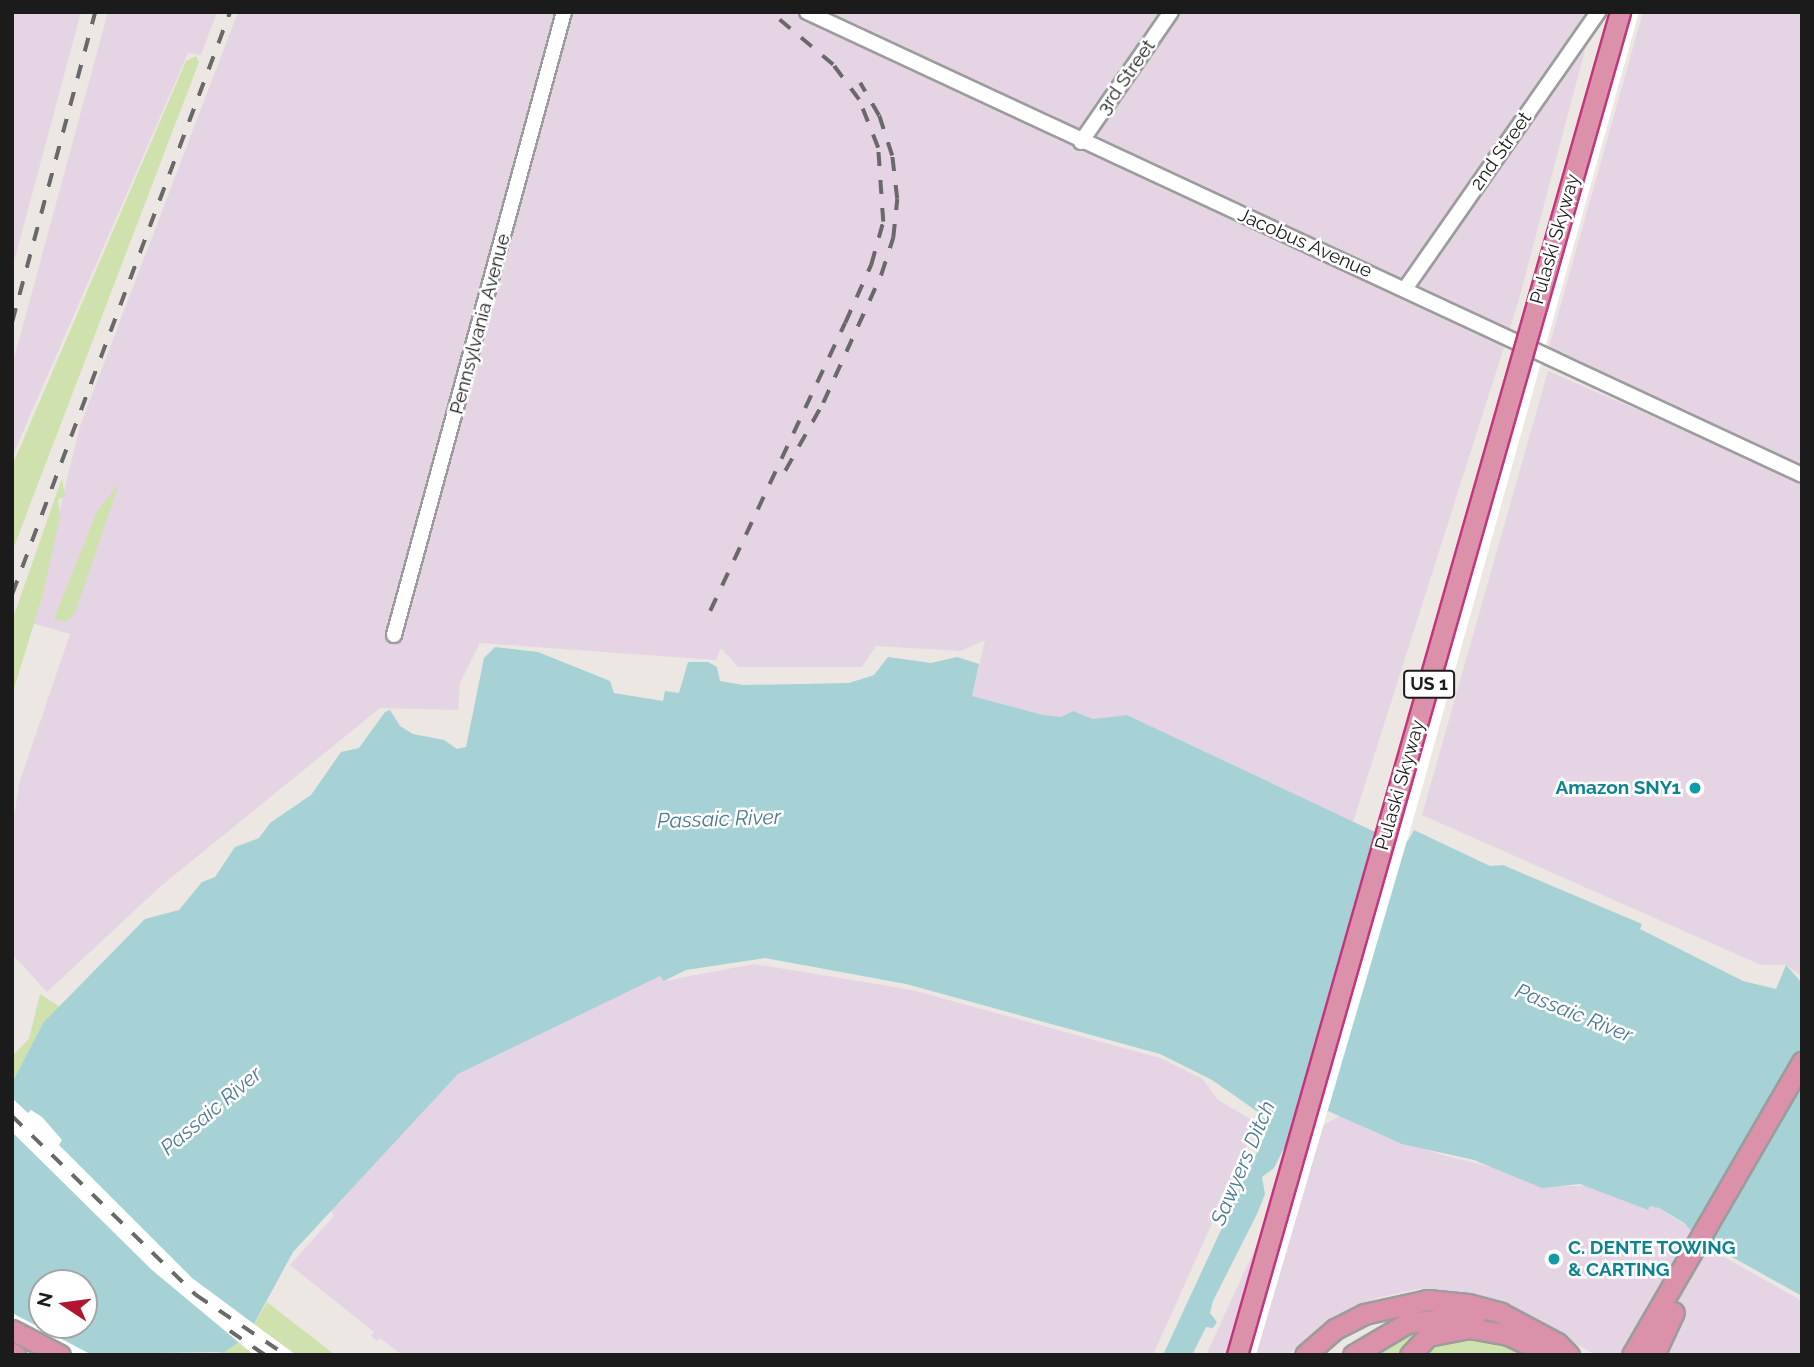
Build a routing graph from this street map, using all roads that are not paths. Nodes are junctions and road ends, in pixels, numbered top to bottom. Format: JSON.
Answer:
{"nodes":[{"id":1,"x":564,"y":12,"type":"edge"},
{"id":2,"x":807,"y":12,"type":"edge"},
{"id":3,"x":1171,"y":12,"type":"edge"},
{"id":4,"x":1598,"y":12,"type":"edge"},
{"id":5,"x":1620,"y":12,"type":"edge"},
{"id":6,"x":1632,"y":12,"type":"edge"},
{"id":7,"x":1081,"y":142,"type":"junction"},
{"id":8,"x":1405,"y":289,"type":"junction"},
{"id":9,"x":1802,"y":475,"type":"edge"},
{"id":10,"x":394,"y":635,"type":"dead end"},
{"id":11,"x":1802,"y":1062,"type":"edge"},
{"id":12,"x":1802,"y":1088,"type":"edge"},
{"id":13,"x":1674,"y":1312,"type":"junction"},
{"id":14,"x":1521,"y":1323,"type":"junction"},
{"id":15,"x":12,"y":1330,"type":"edge"},
{"id":16,"x":60,"y":1355,"type":"edge"},
{"id":17,"x":1237,"y":1355,"type":"edge"},
{"id":18,"x":1250,"y":1355,"type":"edge"},
{"id":19,"x":1305,"y":1355,"type":"edge"},
{"id":20,"x":1353,"y":1355,"type":"edge"},
{"id":21,"x":1410,"y":1355,"type":"edge"},
{"id":22,"x":1550,"y":1355,"type":"edge"},
{"id":23,"x":1569,"y":1355,"type":"edge"},
{"id":24,"x":1630,"y":1355,"type":"edge"},
{"id":25,"x":1648,"y":1355,"type":"edge"},
{"id":26,"x":1654,"y":1355,"type":"edge"}],
"edges":[{"from":1,"to":10,"type":"street","name":"Pennsylvania Avenue"},
{"from":2,"to":7,"type":"street","name":"Jacobus Avenue"},
{"from":3,"to":7,"type":"street","name":"3rd Street"},
{"from":4,"to":8,"type":"street","name":"2nd Street"},
{"from":5,"to":17,"type":"highway","name":"Pulaski Skyway","number":"US 1","bridge":true},
{"from":6,"to":18,"type":"highway","name":"Pulaski Skyway","number":"US 1"},
{"from":7,"to":8,"type":"street","name":"Jacobus Avenue"},
{"from":8,"to":9,"type":"street","name":"Jacobus Avenue"},
{"from":11,"to":24,"type":"highway"},
{"from":12,"to":13,"type":"highway"},
{"from":13,"to":25,"type":"highway"},
{"from":13,"to":26,"type":"highway"},
{"from":14,"to":19,"type":"highway"},
{"from":14,"to":20,"type":"highway"},
{"from":14,"to":23,"type":"highway"},
{"from":15,"to":16,"type":"highway"},
{"from":21,"to":22,"type":"highway"}]}
